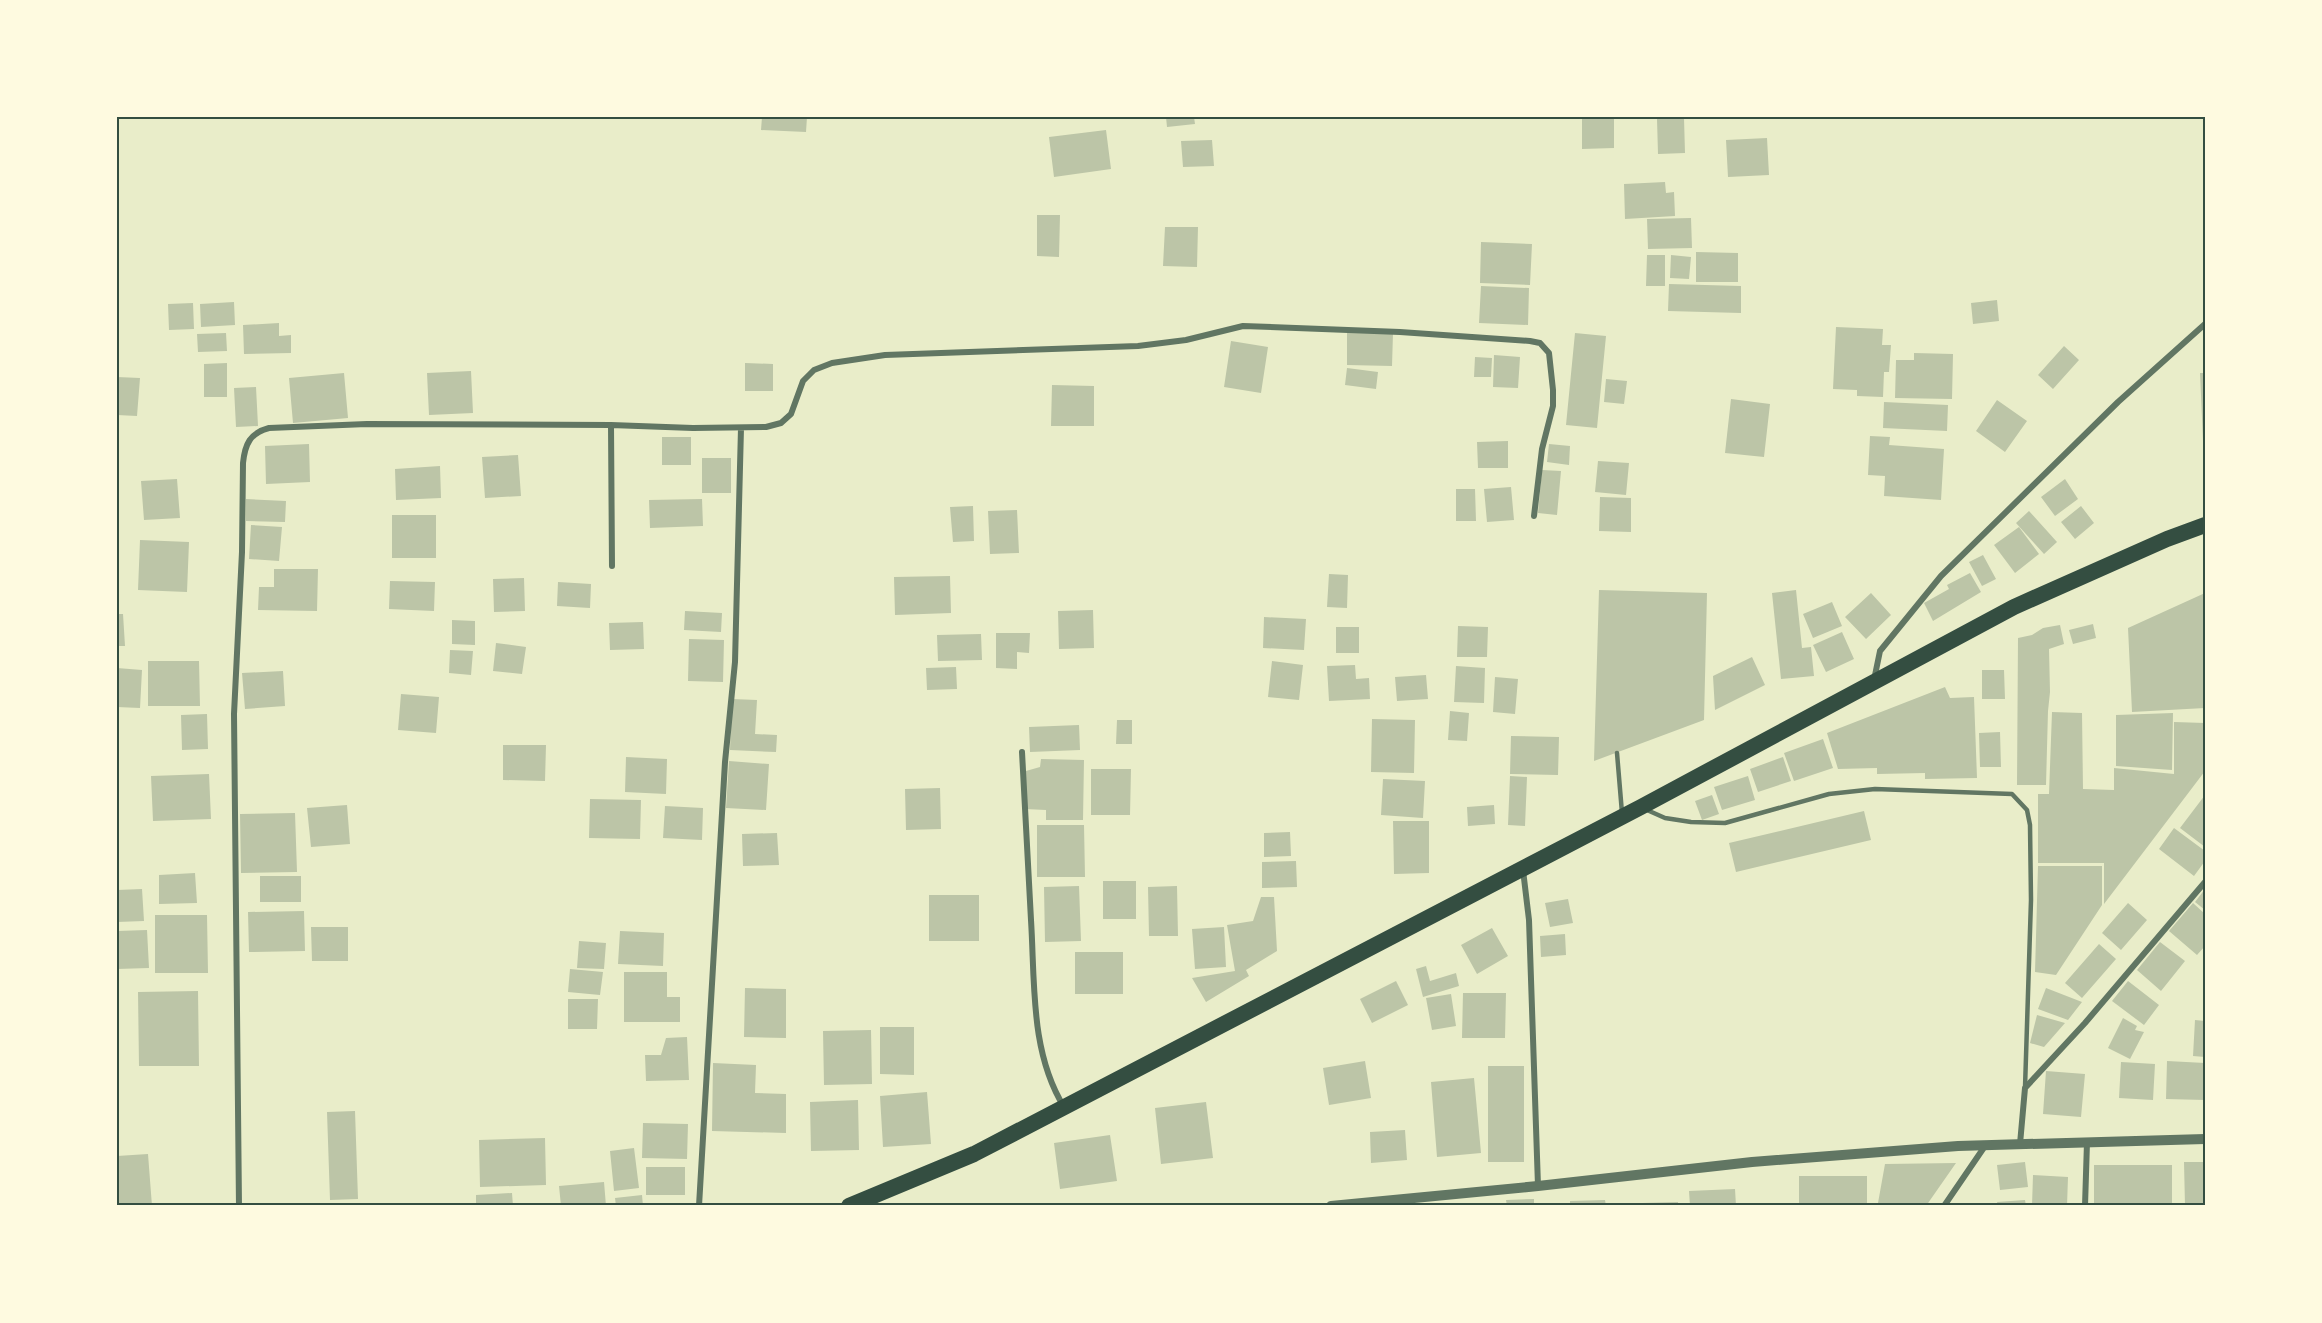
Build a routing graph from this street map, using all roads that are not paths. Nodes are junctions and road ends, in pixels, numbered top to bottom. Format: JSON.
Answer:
{"nodes":[{"id":1,"x":2205,"y":324,"type":"edge"},
{"id":2,"x":611,"y":425,"type":"junction"},
{"id":3,"x":741,"y":428,"type":"junction"},
{"id":4,"x":1534,"y":516,"type":"dead end"},
{"id":5,"x":2205,"y":525,"type":"edge"},
{"id":6,"x":612,"y":566,"type":"dead end"},
{"id":7,"x":1874,"y":682,"type":"junction"},
{"id":8,"x":1022,"y":752,"type":"dead end"},
{"id":9,"x":1617,"y":753,"type":"dead end"},
{"id":10,"x":1641,"y":807,"type":"junction"},
{"id":11,"x":1622,"y":816,"type":"junction"},
{"id":12,"x":1522,"y":868,"type":"junction"},
{"id":13,"x":2205,"y":882,"type":"edge"},
{"id":14,"x":2025,"y":1088,"type":"junction"},
{"id":15,"x":1065,"y":1107,"type":"junction"},
{"id":16,"x":2205,"y":1139,"type":"edge"},
{"id":17,"x":2087,"y":1142,"type":"junction"},
{"id":18,"x":2020,"y":1144,"type":"junction"},
{"id":19,"x":1985,"y":1146,"type":"junction"},
{"id":20,"x":1538,"y":1186,"type":"junction"},
{"id":21,"x":239,"y":1206,"type":"edge"},
{"id":22,"x":699,"y":1206,"type":"edge"},
{"id":23,"x":849,"y":1206,"type":"edge"},
{"id":24,"x":1331,"y":1206,"type":"edge"},
{"id":25,"x":1944,"y":1206,"type":"edge"},
{"id":26,"x":2085,"y":1206,"type":"edge"}],
"edges":[{"from":1,"to":7,"type":"street"},
{"from":2,"to":3,"type":"street"},
{"from":2,"to":6,"type":"street"},
{"from":2,"to":21,"type":"street"},
{"from":3,"to":4,"type":"street"},
{"from":3,"to":22,"type":"street"},
{"from":5,"to":7,"type":"highway"},
{"from":7,"to":10,"type":"highway"},
{"from":8,"to":15,"type":"street"},
{"from":9,"to":11,"type":"lane"},
{"from":10,"to":11,"type":"highway"},
{"from":10,"to":14,"type":"lane"},
{"from":11,"to":12,"type":"highway"},
{"from":12,"to":15,"type":"highway"},
{"from":12,"to":20,"type":"street"},
{"from":13,"to":14,"type":"street"},
{"from":14,"to":18,"type":"street"},
{"from":15,"to":23,"type":"highway"},
{"from":16,"to":17,"type":"street"},
{"from":17,"to":18,"type":"street"},
{"from":17,"to":26,"type":"street"},
{"from":18,"to":19,"type":"street"},
{"from":19,"to":20,"type":"street"},
{"from":19,"to":25,"type":"street"},
{"from":20,"to":24,"type":"street"}]}
